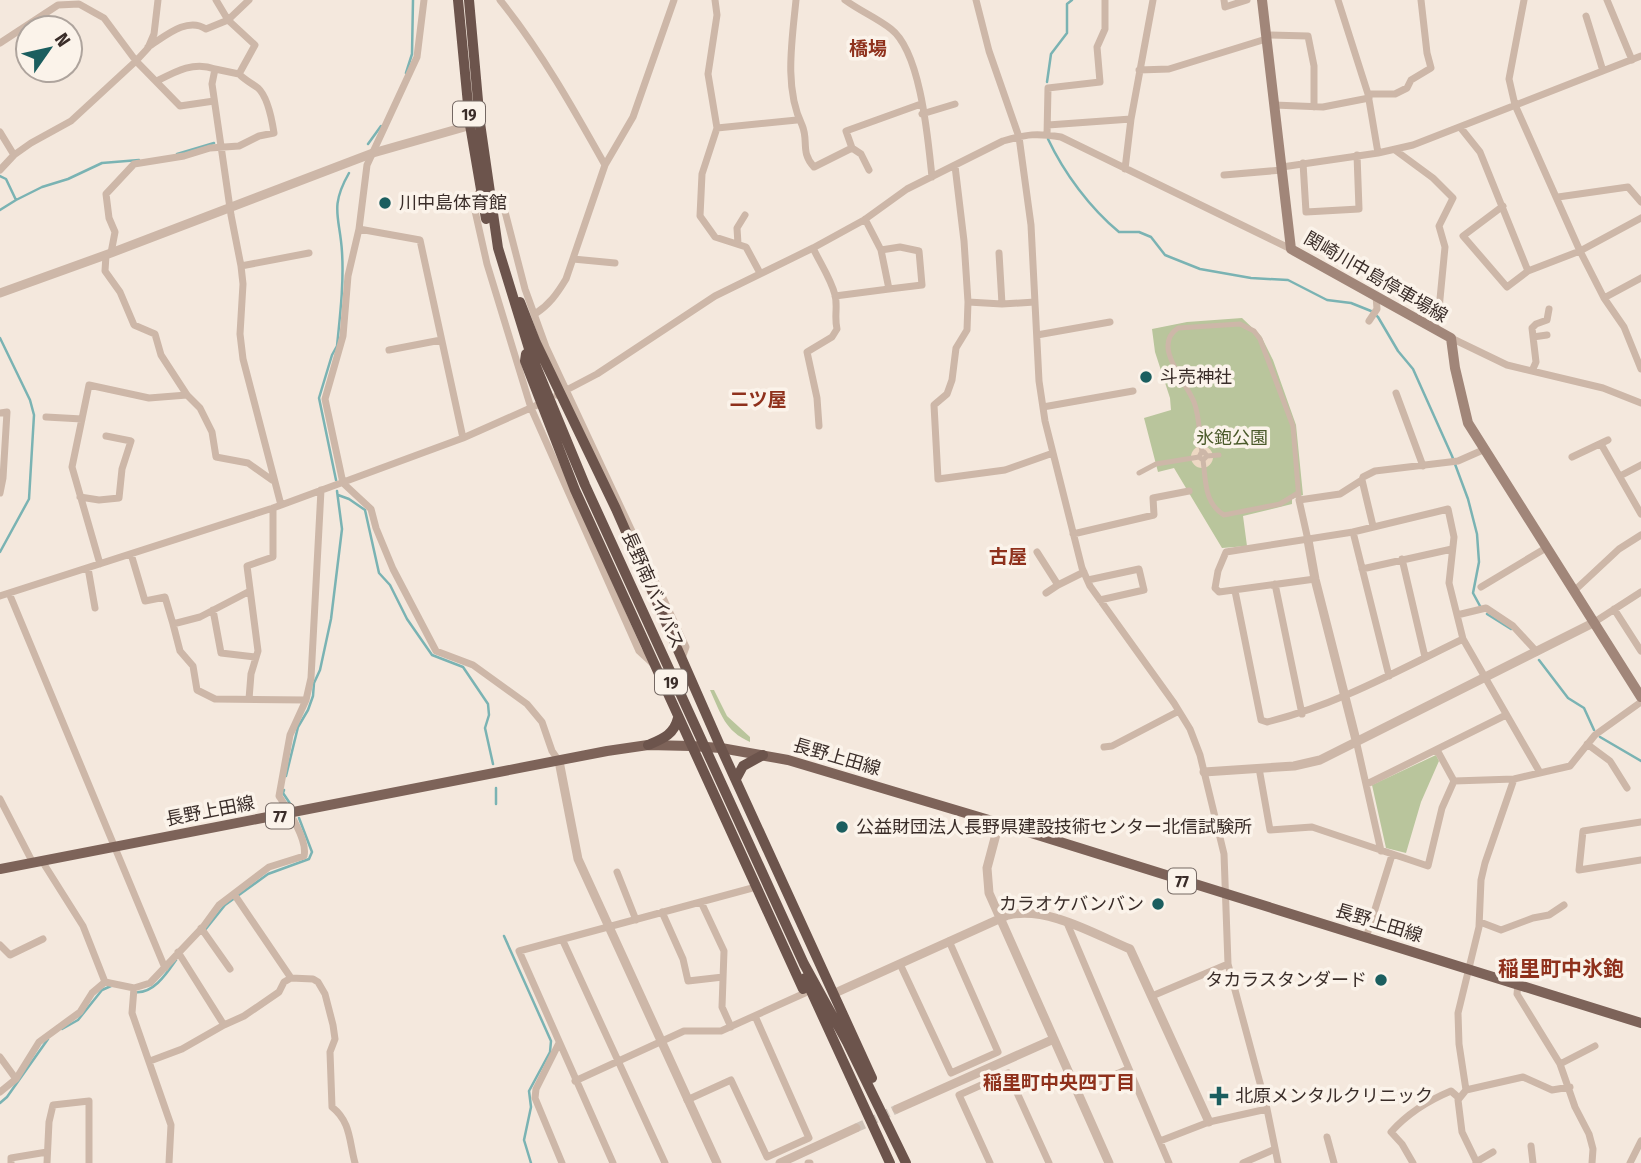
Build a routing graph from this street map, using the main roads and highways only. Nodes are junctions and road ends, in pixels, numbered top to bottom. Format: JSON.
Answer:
{"nodes":[{"id":1,"x":458,"y":0,"type":"edge"},
{"id":2,"x":469,"y":0,"type":"edge"},
{"id":3,"x":1262,"y":0,"type":"edge"},
{"id":4,"x":475,"y":124,"type":"junction"},
{"id":5,"x":522,"y":313,"type":"junction"},
{"id":6,"x":526,"y":354,"type":"junction"},
{"id":7,"x":687,"y":672,"type":"junction"},
{"id":8,"x":659,"y":678,"type":"junction"},
{"id":9,"x":1641,"y":699,"type":"edge"},
{"id":10,"x":678,"y":718,"type":"junction"},
{"id":11,"x":648,"y":746,"type":"junction"},
{"id":12,"x":691,"y":746,"type":"junction"},
{"id":13,"x":721,"y":748,"type":"junction"},
{"id":14,"x":763,"y":755,"type":"junction"},
{"id":15,"x":736,"y":779,"type":"junction"},
{"id":16,"x":0,"y":869,"type":"edge"},
{"id":17,"x":1641,"y":1023,"type":"edge"},
{"id":18,"x":891,"y":1129,"type":"junction"},
{"id":19,"x":885,"y":1163,"type":"edge"},
{"id":20,"x":890,"y":1163,"type":"edge"},
{"id":21,"x":906,"y":1163,"type":"edge"}],
"edges":[{"from":1,"to":4,"type":"highway","name":"長野南バイパス","number":"19"},
{"from":2,"to":4,"type":"highway","name":"長野南バイパス","number":"19"},
{"from":3,"to":9,"type":"main road","name":"関崎川中島停車場線"},
{"from":4,"to":5,"type":"highway","name":"長野南バイパス","number":"19"},
{"from":4,"to":5,"type":"highway","name":"長野南バイパス","number":"19"},
{"from":5,"to":6,"type":"highway","name":"長野南バイパス","number":"19"},
{"from":5,"to":7,"type":"highway","number":"19"},
{"from":5,"to":18,"type":"highway","name":"長野南バイパス","number":"19"},
{"from":6,"to":8,"type":"highway","number":"19"},
{"from":6,"to":20,"type":"highway","name":"長野南バイパス","number":"19"},
{"from":7,"to":8,"type":"highway"},
{"from":7,"to":13,"type":"highway","number":"19"},
{"from":8,"to":10,"type":"highway","number":"19"},
{"from":10,"to":11,"type":"highway"},
{"from":10,"to":12,"type":"highway","number":"19"},
{"from":11,"to":12,"type":"main road","name":"長野上田線","number":"77"},
{"from":11,"to":16,"type":"main road","name":"長野上田線","number":"77"},
{"from":12,"to":13,"type":"main road","name":"長野上田線","number":"77"},
{"from":12,"to":19,"type":"highway","number":"19"},
{"from":13,"to":14,"type":"main road","name":"長野上田線","number":"77"},
{"from":13,"to":15,"type":"highway","number":"19"},
{"from":14,"to":15,"type":"highway"},
{"from":14,"to":17,"type":"main road","name":"長野上田線","number":"77"},
{"from":15,"to":18,"type":"highway","number":"19"},
{"from":18,"to":21,"type":"highway","name":"長野南バイパス","number":"19"}]}
